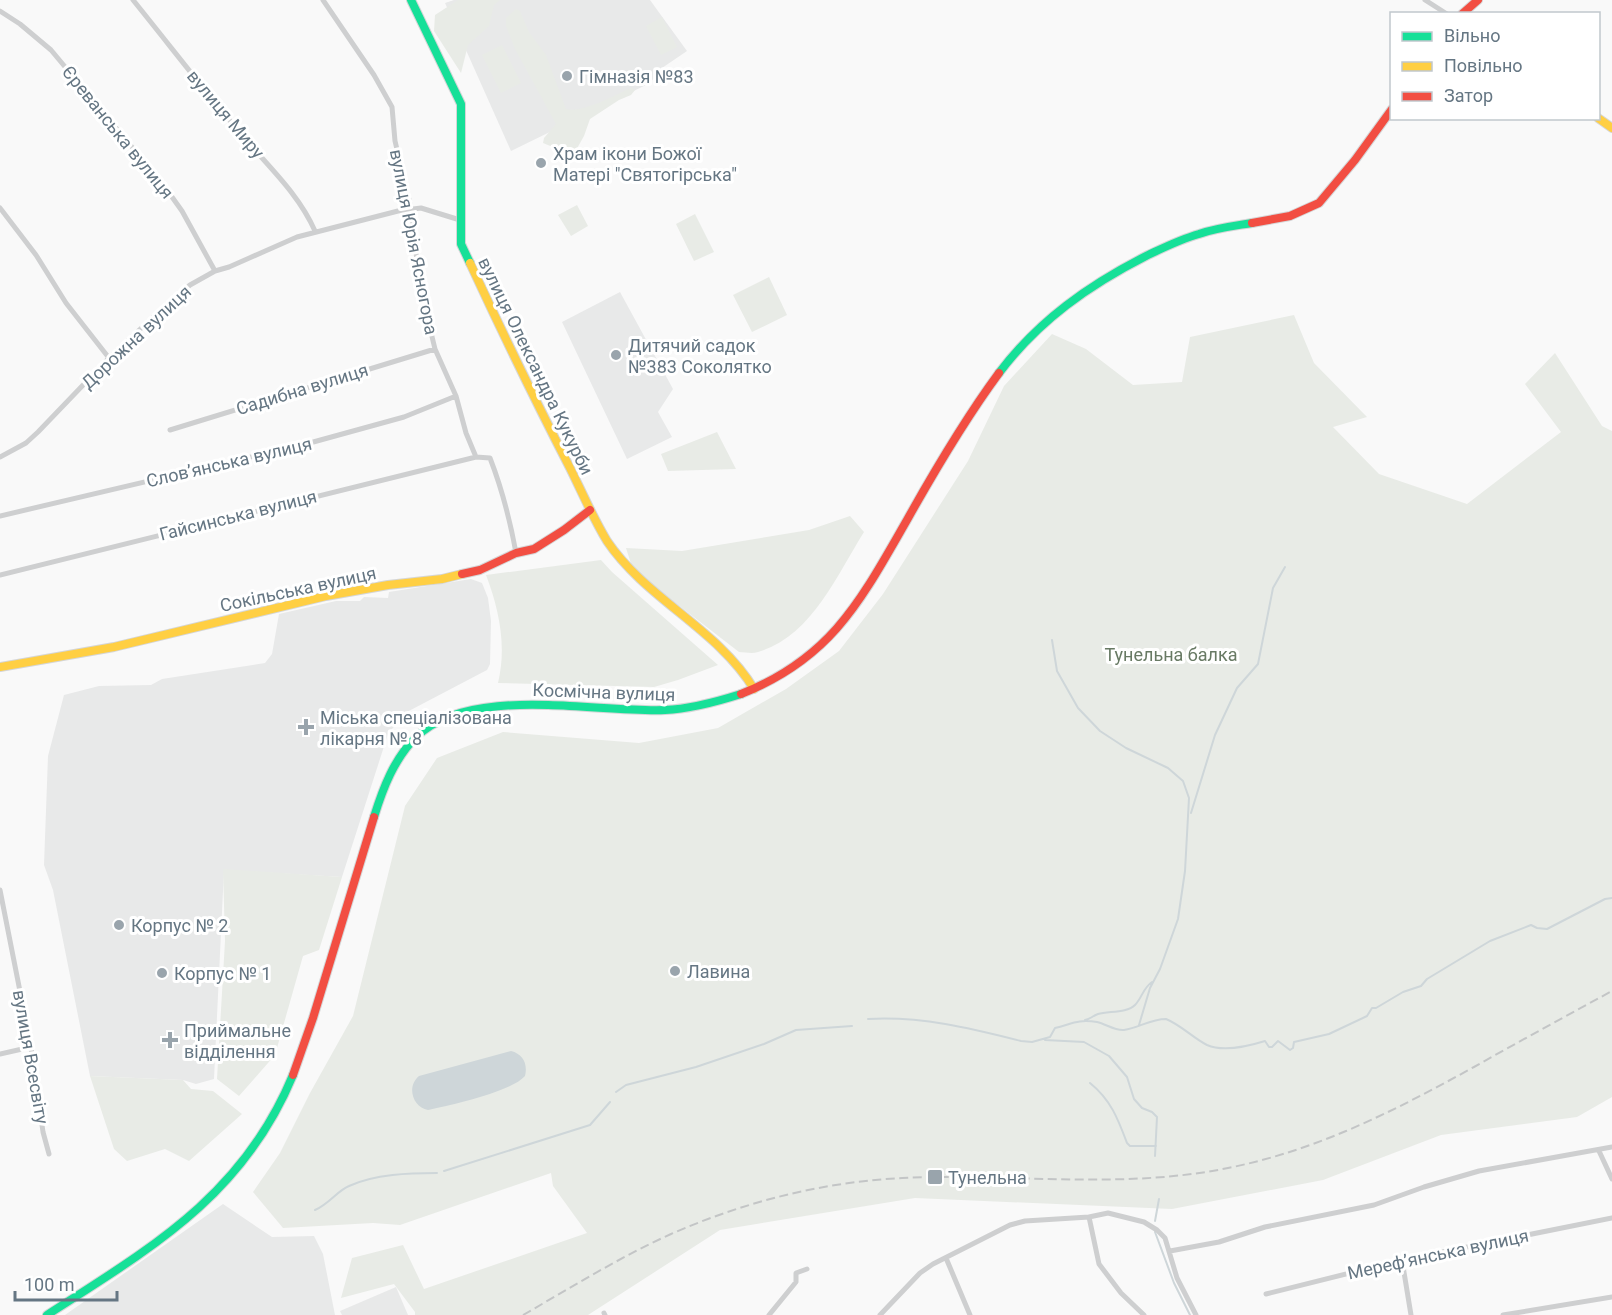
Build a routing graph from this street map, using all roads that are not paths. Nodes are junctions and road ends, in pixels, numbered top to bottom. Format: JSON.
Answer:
{"nodes":[{"id":1,"x":133,"y":0,"type":"edge"},
{"id":2,"x":323,"y":0,"type":"edge"},
{"id":3,"x":411,"y":0,"type":"edge"},
{"id":4,"x":1425,"y":0,"type":"edge"},
{"id":5,"x":1478,"y":0,"type":"edge"},
{"id":6,"x":0,"y":11,"type":"edge"},
{"id":7,"x":1444,"y":12,"type":"edge"},
{"id":8,"x":1464,"y":12,"type":"edge"},
{"id":9,"x":1390,"y":112,"type":"edge"},
{"id":10,"x":0,"y":208,"type":"edge"},
{"id":11,"x":411,"y":208,"type":"junction"},
{"id":12,"x":460,"y":220,"type":"junction"},
{"id":13,"x":315,"y":231,"type":"junction"},
{"id":14,"x":215,"y":271,"type":"junction"},
{"id":15,"x":435,"y":349,"type":"junction"},
{"id":16,"x":109,"y":358,"type":"junction"},
{"id":17,"x":456,"y":396,"type":"junction"},
{"id":18,"x":170,"y":430,"type":"dead end"},
{"id":19,"x":0,"y":457,"type":"edge"},
{"id":20,"x":476,"y":457,"type":"junction"},
{"id":21,"x":590,"y":510,"type":"junction"},
{"id":22,"x":0,"y":516,"type":"edge"},
{"id":23,"x":516,"y":553,"type":"junction"},
{"id":24,"x":0,"y":574,"type":"edge"},
{"id":25,"x":0,"y":667,"type":"edge"},
{"id":26,"x":754,"y":689,"type":"junction"},
{"id":27,"x":0,"y":890,"type":"edge"},
{"id":28,"x":31,"y":1047,"type":"junction"},
{"id":29,"x":0,"y":1054,"type":"edge"},
{"id":30,"x":1612,"y":1147,"type":"edge"},
{"id":31,"x":1599,"y":1151,"type":"junction"},
{"id":32,"x":49,"y":1154,"type":"dead end"},
{"id":33,"x":1612,"y":1179,"type":"edge"},
{"id":34,"x":1089,"y":1217,"type":"junction"},
{"id":35,"x":1612,"y":1218,"type":"edge"},
{"id":36,"x":1170,"y":1251,"type":"junction"},
{"id":37,"x":946,"y":1258,"type":"junction"},
{"id":38,"x":1402,"y":1260,"type":"junction"},
{"id":39,"x":807,"y":1269,"type":"dead end"},
{"id":40,"x":1266,"y":1294,"type":"dead end"},
{"id":41,"x":1612,"y":1296,"type":"edge"},
{"id":42,"x":47,"y":1315,"type":"edge"},
{"id":43,"x":768,"y":1315,"type":"edge"},
{"id":44,"x":880,"y":1315,"type":"edge"},
{"id":45,"x":970,"y":1315,"type":"edge"},
{"id":46,"x":1144,"y":1315,"type":"edge"},
{"id":47,"x":1196,"y":1315,"type":"edge"},
{"id":48,"x":1411,"y":1315,"type":"edge"},
{"id":49,"x":1503,"y":1315,"type":"edge"}],
"edges":[{"from":1,"to":13,"type":"street","name":"вулиця Миру"},
{"from":2,"to":11,"type":"street","name":"вулиця Юрія Ясногора"},
{"from":3,"to":12,"type":"main road","name":"вулиця Олександра Кукурби"},
{"from":4,"to":7,"type":"street"},
{"from":5,"to":8,"type":"main road"},
{"from":6,"to":14,"type":"street","name":"Єреванська вулиця"},
{"from":9,"to":26,"type":"main road","name":"Космічна вулиця"},
{"from":10,"to":16,"type":"street"},
{"from":11,"to":12,"type":"street","name":"Дорожна вулиця"},
{"from":11,"to":13,"type":"street","name":"Дорожна вулиця"},
{"from":11,"to":15,"type":"street","name":"вулиця Юрія Ясногора"},
{"from":12,"to":21,"type":"main road","name":"вулиця Олександра Кукурби"},
{"from":13,"to":14,"type":"street","name":"Дорожна вулиця"},
{"from":14,"to":16,"type":"street","name":"Дорожна вулиця"},
{"from":15,"to":17,"type":"street","name":"вулиця Юрія Ясногора"},
{"from":15,"to":18,"type":"street","name":"Садибна вулиця"},
{"from":16,"to":19,"type":"street","name":"Дорожна вулиця"},
{"from":17,"to":20,"type":"street","name":"вулиця Юрія Ясногора"},
{"from":17,"to":22,"type":"street","name":"Словʼянська вулиця"},
{"from":20,"to":23,"type":"street","name":"вулиця Юрія Ясногора"},
{"from":20,"to":24,"type":"street","name":"Гайсинська вулиця"},
{"from":21,"to":23,"type":"main road","name":"Сокільська вулиця"},
{"from":21,"to":26,"type":"main road","name":"вулиця Олександра Кукурби"},
{"from":23,"to":25,"type":"main road","name":"Сокільська вулиця"},
{"from":26,"to":42,"type":"main road","name":"Космічна вулиця"},
{"from":27,"to":28,"type":"street","name":"вулиця Всесвіту"},
{"from":28,"to":29,"type":"street"},
{"from":28,"to":32,"type":"street","name":"вулиця Всесвіту"},
{"from":30,"to":31,"type":"street"},
{"from":31,"to":33,"type":"street"},
{"from":31,"to":36,"type":"street"},
{"from":34,"to":36,"type":"street"},
{"from":34,"to":37,"type":"street"},
{"from":34,"to":46,"type":"street"},
{"from":35,"to":38,"type":"street","name":"Мерефʼянська вулиця"},
{"from":36,"to":47,"type":"street"},
{"from":37,"to":44,"type":"street"},
{"from":37,"to":45,"type":"street"},
{"from":38,"to":40,"type":"street","name":"Мерефʼянська вулиця"},
{"from":38,"to":48,"type":"street"},
{"from":39,"to":43,"type":"street"},
{"from":41,"to":49,"type":"street"}]}
